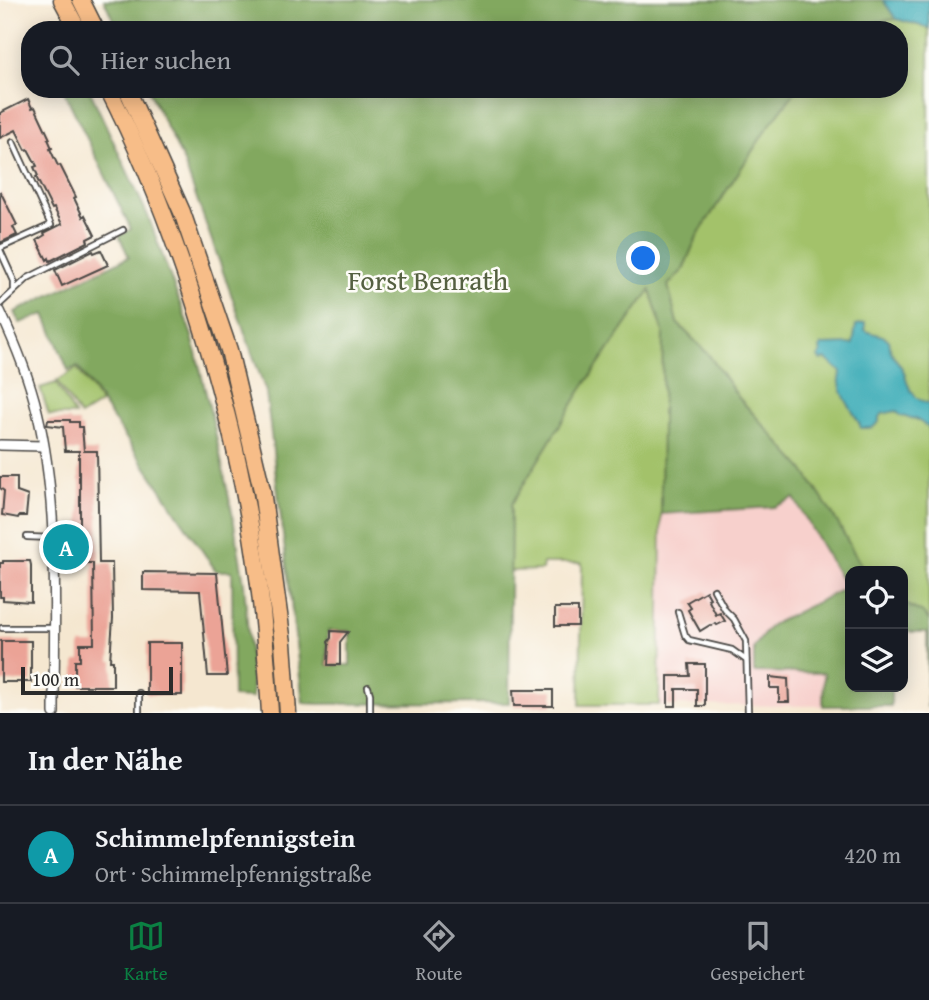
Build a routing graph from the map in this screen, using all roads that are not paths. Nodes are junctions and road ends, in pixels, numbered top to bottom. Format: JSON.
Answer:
{"nodes":[{"id":1,"x":73,"y":3,"type":"edge"},
{"id":2,"x":76,"y":21,"type":"edge"},
{"id":3,"x":88,"y":21,"type":"edge"},
{"id":4,"x":113,"y":98,"type":"edge"},
{"id":5,"x":131,"y":98,"type":"edge"},
{"id":6,"x":13,"y":142,"type":"dead end"},
{"id":7,"x":123,"y":230,"type":"dead end"},
{"id":8,"x":0,"y":249,"type":"edge"},
{"id":9,"x":14,"y":290,"type":"junction"},
{"id":10,"x":0,"y":304,"type":"edge"},
{"id":11,"x":0,"y":311,"type":"edge"},
{"id":12,"x":0,"y":445,"type":"edge"},
{"id":13,"x":43,"y":446,"type":"junction"},
{"id":14,"x":27,"y":537,"type":"dead end"},
{"id":15,"x":53,"y":538,"type":"junction"},
{"id":16,"x":714,"y":590,"type":"dead end"},
{"id":17,"x":678,"y":611,"type":"dead end"},
{"id":18,"x":2,"y":628,"type":"edge"},
{"id":19,"x":54,"y":628,"type":"junction"},
{"id":20,"x":747,"y":661,"type":"junction"},
{"id":21,"x":368,"y":687,"type":"dead end"},
{"id":22,"x":139,"y":693,"type":"dead end"},
{"id":23,"x":54,"y":713,"type":"edge"},
{"id":24,"x":139,"y":713,"type":"edge"},
{"id":25,"x":271,"y":713,"type":"edge"},
{"id":26,"x":288,"y":713,"type":"edge"},
{"id":27,"x":370,"y":713,"type":"edge"},
{"id":28,"x":748,"y":713,"type":"edge"}],
"edges":[{"from":1,"to":2,"type":"highway"},
{"from":1,"to":3,"type":"highway"},
{"from":4,"to":25,"type":"highway"},
{"from":5,"to":26,"type":"highway"},
{"from":6,"to":8,"type":"lane"},
{"from":7,"to":9,"type":"lane"},
{"from":8,"to":9,"type":"lane"},
{"from":9,"to":10,"type":"lane"},
{"from":11,"to":13,"type":"street"},
{"from":12,"to":13,"type":"street"},
{"from":13,"to":15,"type":"street"},
{"from":14,"to":15,"type":"lane"},
{"from":15,"to":19,"type":"street"},
{"from":16,"to":20,"type":"lane"},
{"from":17,"to":20,"type":"lane"},
{"from":18,"to":19,"type":"lane"},
{"from":19,"to":23,"type":"street"},
{"from":20,"to":28,"type":"lane"},
{"from":21,"to":27,"type":"lane"},
{"from":22,"to":24,"type":"lane"}]}
